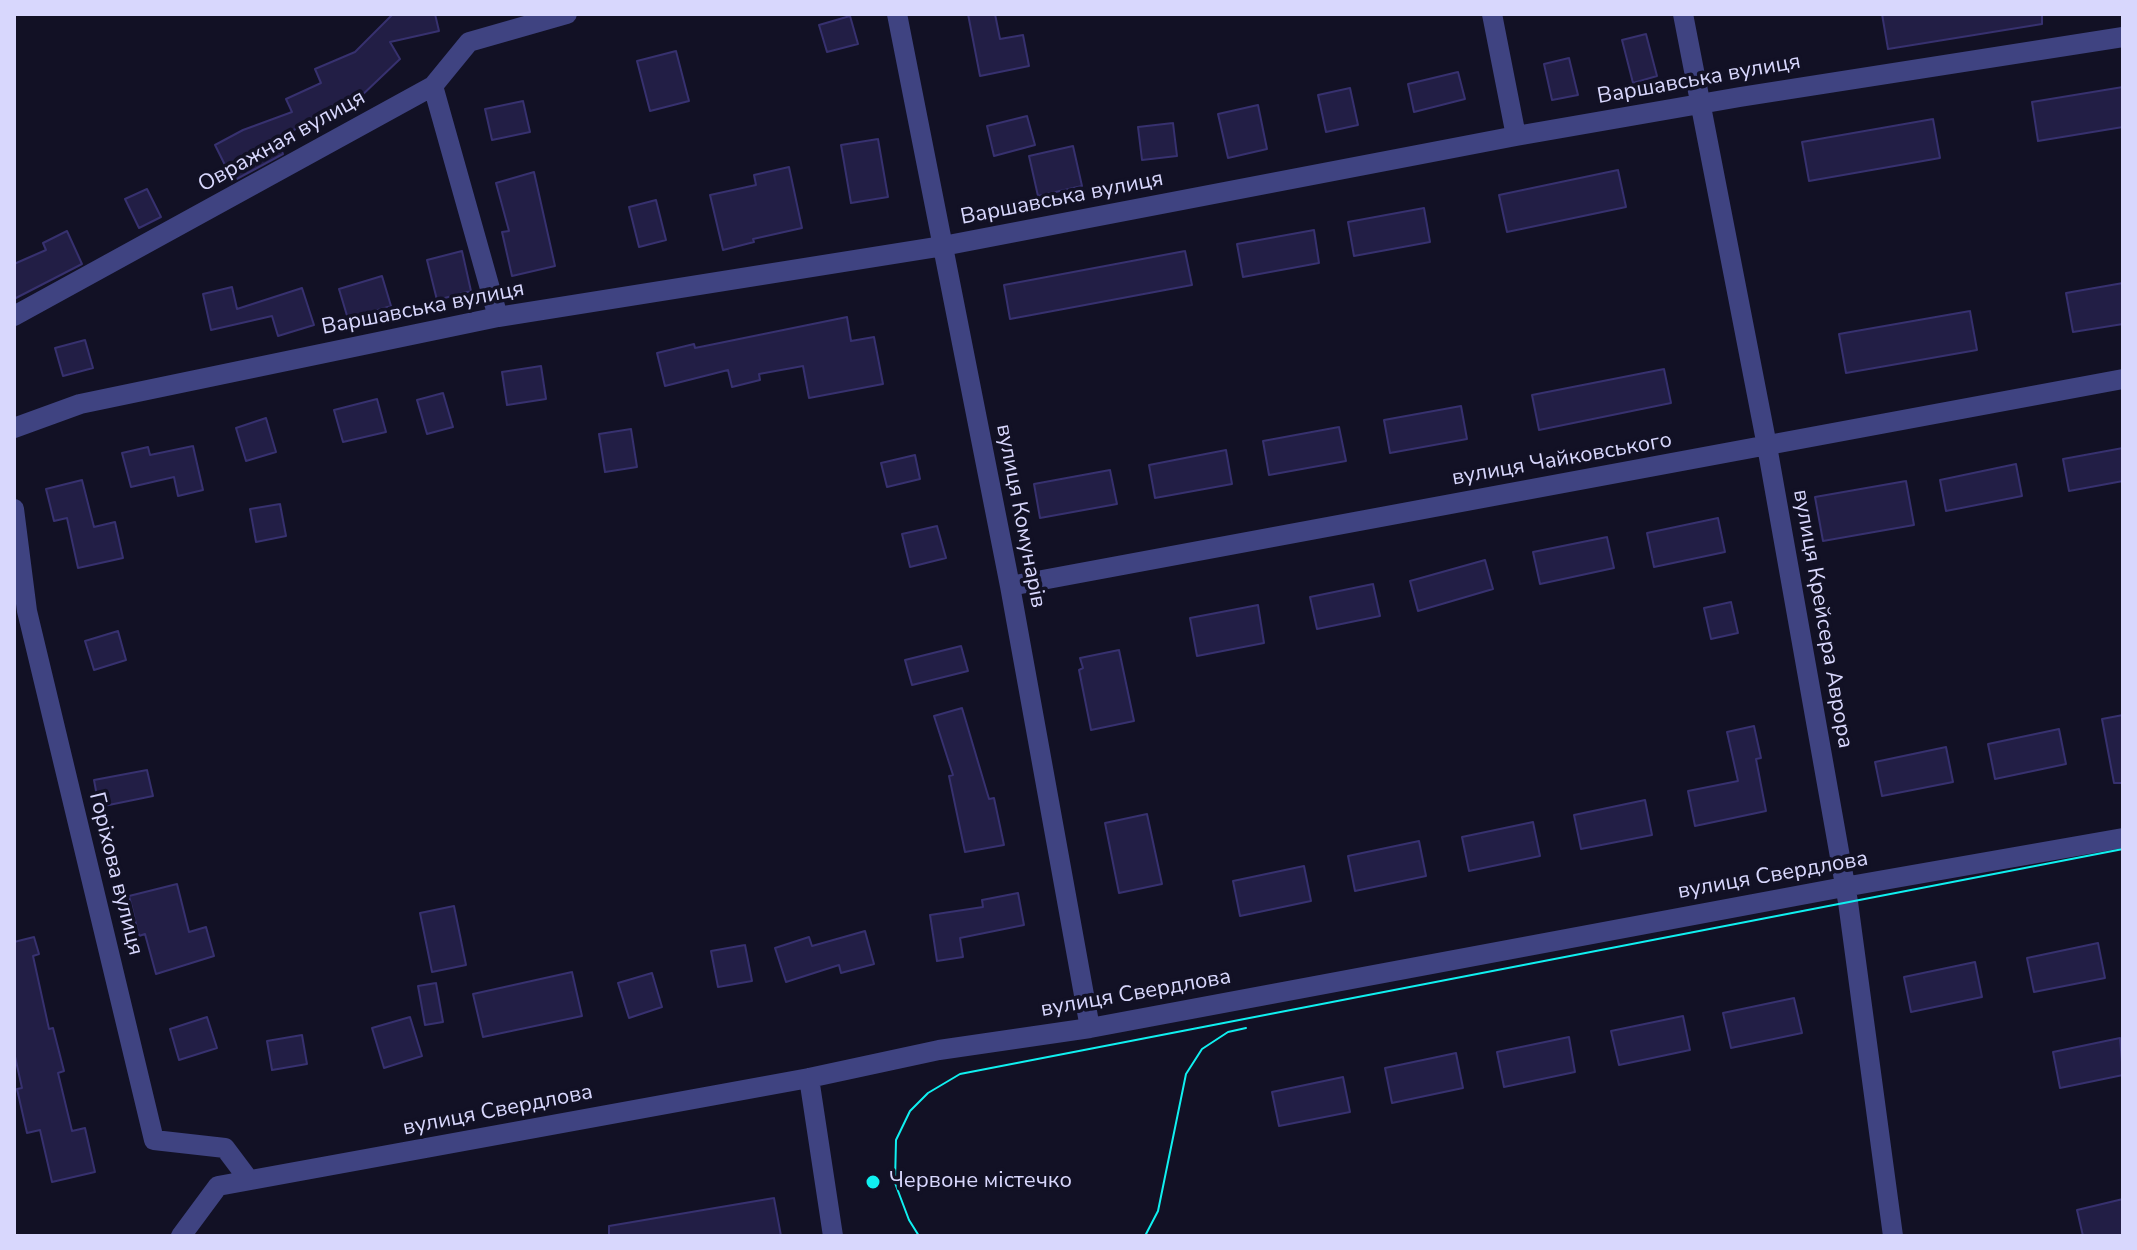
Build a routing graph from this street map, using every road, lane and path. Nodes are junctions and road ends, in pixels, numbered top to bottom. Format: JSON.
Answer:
{"nodes":[{"id":1,"x":567,"y":14,"type":"edge"},
{"id":2,"x":897,"y":14,"type":"edge"},
{"id":3,"x":1492,"y":14,"type":"edge"},
{"id":4,"x":1683,"y":14,"type":"edge"},
{"id":5,"x":2123,"y":37,"type":"edge"},
{"id":6,"x":433,"y":86,"type":"junction"},
{"id":7,"x":1700,"y":104,"type":"junction"},
{"id":8,"x":1516,"y":136,"type":"junction"},
{"id":9,"x":943,"y":246,"type":"junction"},
{"id":10,"x":14,"y":316,"type":"edge"},
{"id":11,"x":498,"y":317,"type":"junction"},
{"id":12,"x":2123,"y":379,"type":"edge"},
{"id":13,"x":14,"y":428,"type":"edge"},
{"id":14,"x":1767,"y":446,"type":"junction"},
{"id":15,"x":14,"y":509,"type":"edge"},
{"id":16,"x":1010,"y":586,"type":"junction"},
{"id":17,"x":2123,"y":838,"type":"edge"},
{"id":18,"x":1844,"y":887,"type":"junction"},
{"id":19,"x":1090,"y":1028,"type":"junction"},
{"id":20,"x":809,"y":1078,"type":"junction"},
{"id":21,"x":249,"y":1180,"type":"junction"},
{"id":22,"x":181,"y":1236,"type":"edge"},
{"id":23,"x":833,"y":1236,"type":"edge"},
{"id":24,"x":1893,"y":1236,"type":"edge"}],
"edges":[{"from":1,"to":6,"type":"street","name":"Овражная вулиця"},
{"from":2,"to":9,"type":"street","name":"вулиця Комунарів"},
{"from":3,"to":8,"type":"street"},
{"from":4,"to":7,"type":"street","name":"вулиця Крейсера Аврора"},
{"from":5,"to":7,"type":"street","name":"Варшавська вулиця"},
{"from":6,"to":10,"type":"street","name":"Овражная вулиця"},
{"from":6,"to":11,"type":"street"},
{"from":7,"to":8,"type":"street","name":"Варшавська вулиця"},
{"from":7,"to":14,"type":"street","name":"вулиця Крейсера Аврора"},
{"from":8,"to":9,"type":"street","name":"Варшавська вулиця"},
{"from":9,"to":11,"type":"street","name":"Варшавська вулиця"},
{"from":9,"to":16,"type":"street","name":"вулиця Комунарів"},
{"from":11,"to":13,"type":"street","name":"Варшавська вулиця"},
{"from":12,"to":14,"type":"street","name":"вулиця Чайковського"},
{"from":14,"to":16,"type":"street","name":"вулиця Чайковського"},
{"from":14,"to":18,"type":"street","name":"вулиця Крейсера Аврора"},
{"from":15,"to":21,"type":"street","name":"Горіхова вулиця"},
{"from":16,"to":19,"type":"street","name":"вулиця Комунарів"},
{"from":17,"to":18,"type":"street","name":"вулиця Свердлова"},
{"from":18,"to":19,"type":"street","name":"вулиця Свердлова"},
{"from":18,"to":24,"type":"street","name":"вулиця Крейсера Аврора"},
{"from":19,"to":20,"type":"street","name":"вулиця Свердлова"},
{"from":20,"to":21,"type":"street","name":"вулиця Свердлова"},
{"from":20,"to":23,"type":"street"},
{"from":21,"to":22,"type":"street","name":"вулиця Свердлова"}]}
